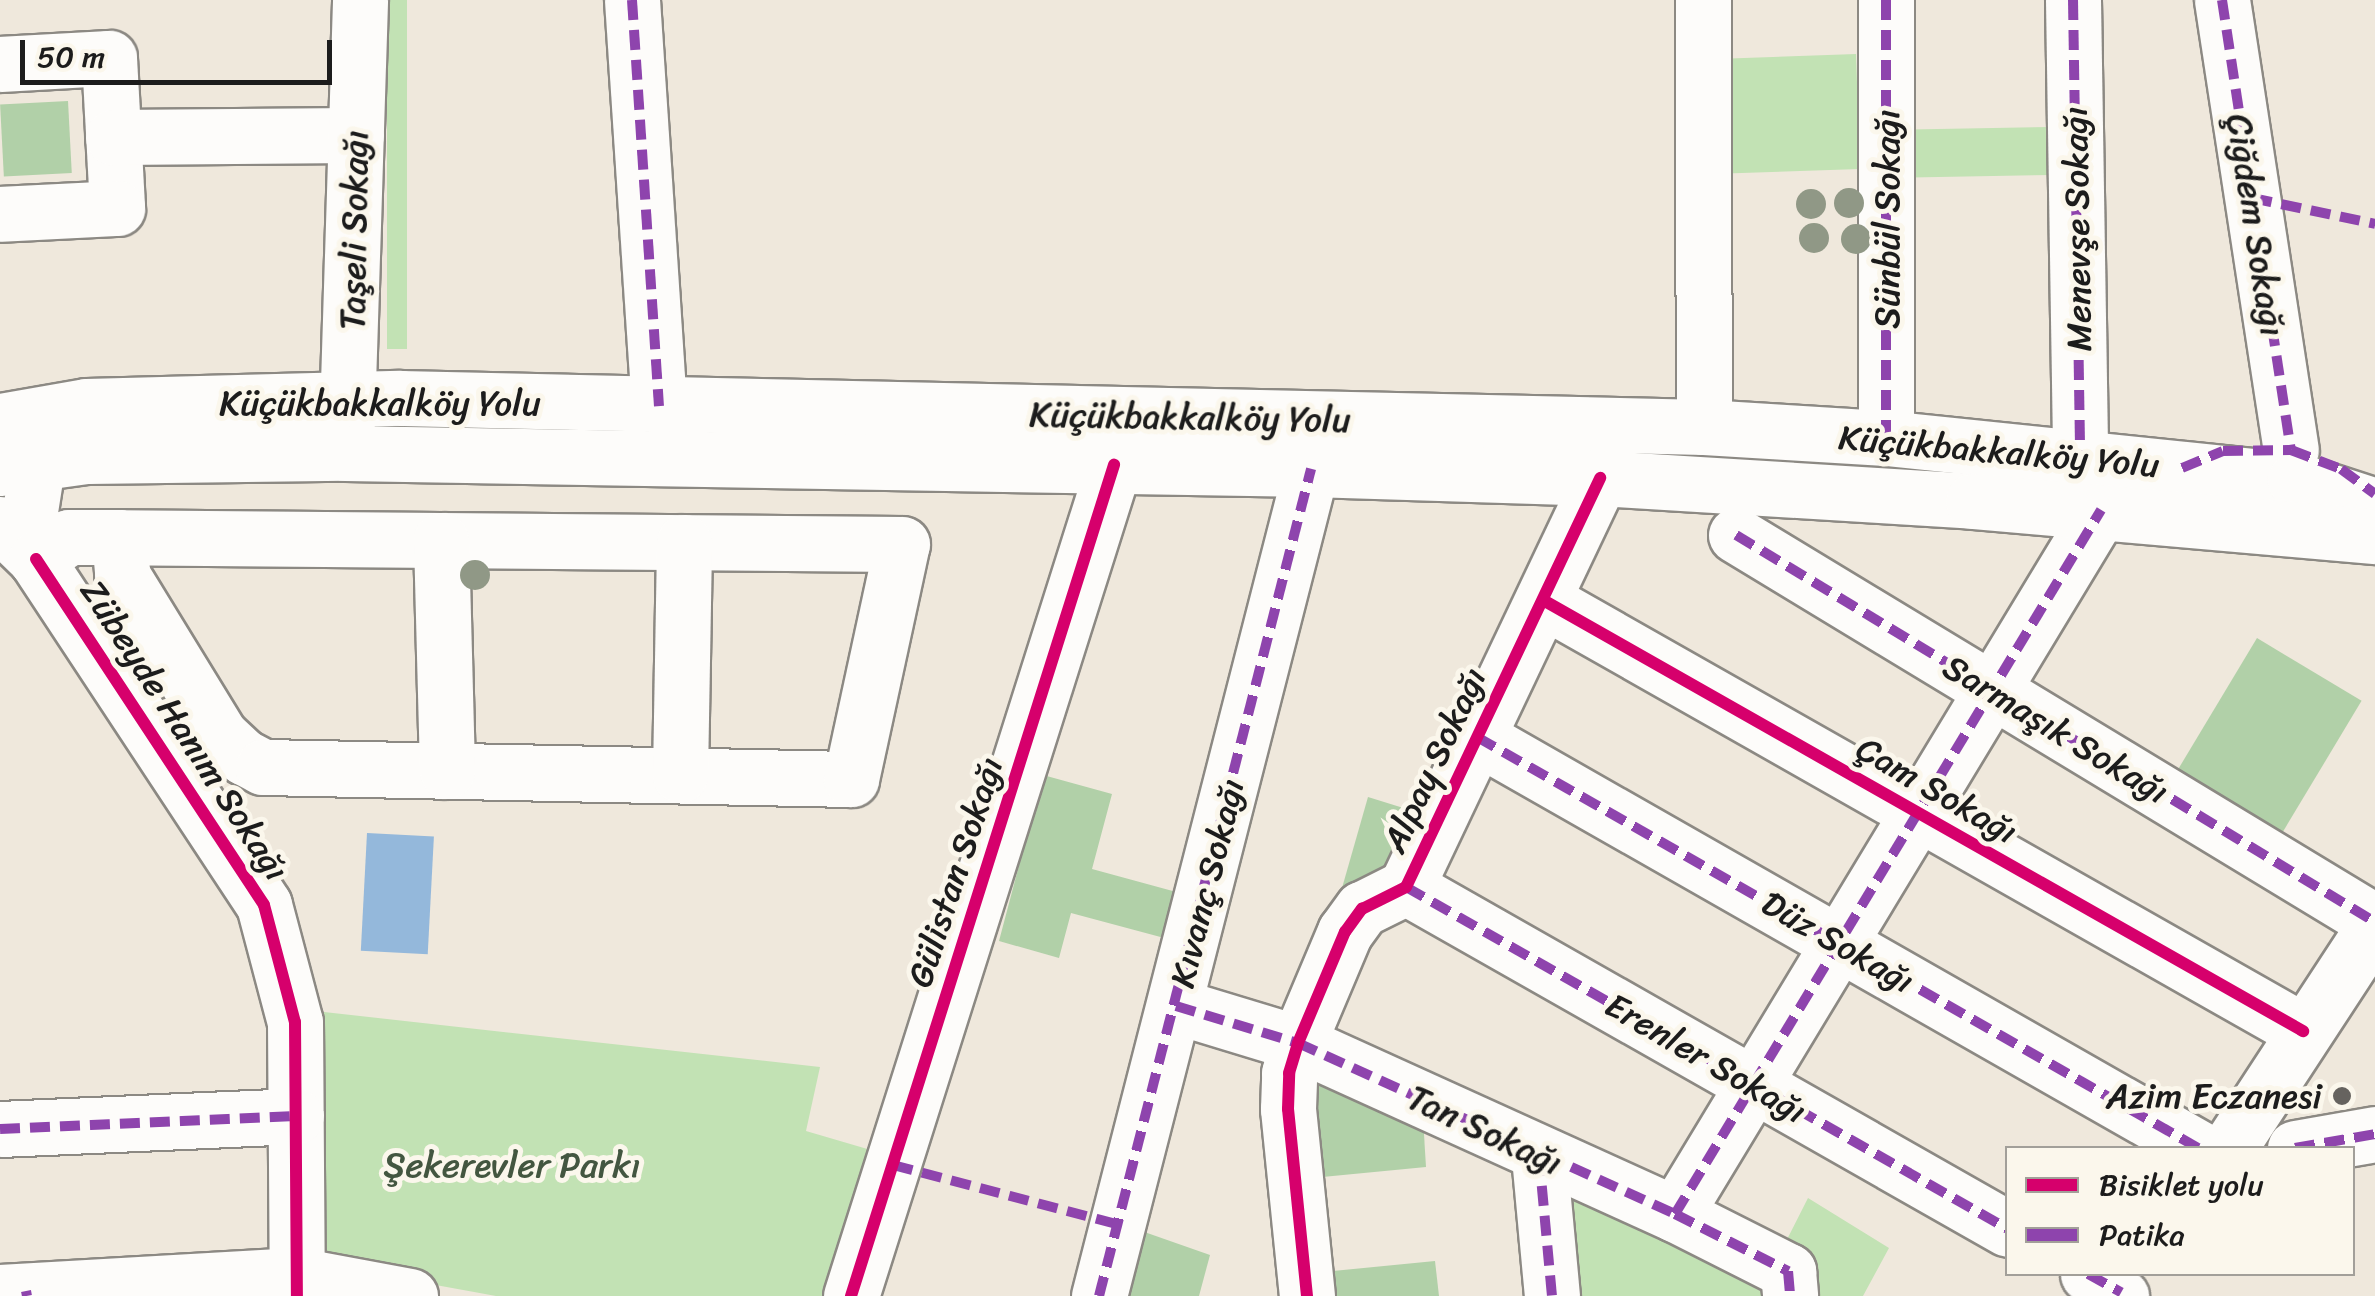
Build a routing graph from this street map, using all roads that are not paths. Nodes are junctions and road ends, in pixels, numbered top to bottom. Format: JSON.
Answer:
{"nodes":[{"id":1,"x":360,"y":0,"type":"edge"},
{"id":2,"x":632,"y":0,"type":"edge"},
{"id":3,"x":1703,"y":0,"type":"edge"},
{"id":4,"x":1886,"y":0,"type":"edge"},
{"id":5,"x":2073,"y":0,"type":"edge"},
{"id":6,"x":2222,"y":0,"type":"edge"},
{"id":7,"x":0,"y":64,"type":"edge"},
{"id":8,"x":356,"y":136,"type":"junction"},
{"id":9,"x":112,"y":137,"type":"junction"},
{"id":10,"x":0,"y":214,"type":"edge"},
{"id":11,"x":350,"y":399,"type":"junction"},
{"id":12,"x":659,"y":406,"type":"junction"},
{"id":13,"x":0,"y":421,"type":"edge"},
{"id":14,"x":1704,"y":427,"type":"junction"},
{"id":15,"x":1886,"y":438,"type":"junction"},
{"id":16,"x":2290,"y":450,"type":"junction"},
{"id":17,"x":345,"y":452,"type":"junction"},
{"id":18,"x":2080,"y":457,"type":"junction"},
{"id":19,"x":19,"y":464,"type":"edge"},
{"id":20,"x":1114,"y":465,"type":"junction"},
{"id":21,"x":1312,"y":468,"type":"junction"},
{"id":22,"x":2182,"y":468,"type":"junction"},
{"id":23,"x":1600,"y":478,"type":"junction"},
{"id":24,"x":2375,"y":494,"type":"edge"},
{"id":25,"x":2375,"y":506,"type":"edge"},
{"id":26,"x":2101,"y":510,"type":"junction"},
{"id":27,"x":1736,"y":535,"type":"dead end"},
{"id":28,"x":2375,"y":536,"type":"edge"},
{"id":29,"x":119,"y":537,"type":"junction"},
{"id":30,"x":442,"y":540,"type":"junction"},
{"id":31,"x":18,"y":541,"type":"edge"},
{"id":32,"x":684,"y":542,"type":"junction"},
{"id":33,"x":1543,"y":600,"type":"junction"},
{"id":34,"x":1992,"y":690,"type":"junction"},
{"id":35,"x":1478,"y":738,"type":"junction"},
{"id":36,"x":448,"y":771,"type":"junction"},
{"id":37,"x":680,"y":775,"type":"junction"},
{"id":38,"x":1918,"y":813,"type":"junction"},
{"id":39,"x":1406,"y":887,"type":"junction"},
{"id":40,"x":2375,"y":924,"type":"edge"},
{"id":41,"x":1839,"y":942,"type":"junction"},
{"id":42,"x":1176,"y":1006,"type":"junction"},
{"id":43,"x":2303,"y":1031,"type":"junction"},
{"id":44,"x":1298,"y":1044,"type":"junction"},
{"id":45,"x":1753,"y":1086,"type":"junction"},
{"id":46,"x":296,"y":1116,"type":"junction"},
{"id":47,"x":0,"y":1129,"type":"edge"},
{"id":48,"x":2375,"y":1134,"type":"edge"},
{"id":49,"x":2195,"y":1146,"type":"edge"},
{"id":50,"x":2230,"y":1146,"type":"edge"},
{"id":51,"x":2306,"y":1146,"type":"edge"},
{"id":52,"x":1540,"y":1156,"type":"junction"},
{"id":53,"x":1675,"y":1214,"type":"junction"},
{"id":54,"x":2005,"y":1226,"type":"edge"},
{"id":55,"x":1789,"y":1284,"type":"edge"},
{"id":56,"x":297,"y":1286,"type":"edge"},
{"id":57,"x":18,"y":1293,"type":"edge"},
{"id":58,"x":410,"y":1296,"type":"edge"},
{"id":59,"x":851,"y":1296,"type":"edge"},
{"id":60,"x":1098,"y":1296,"type":"edge"},
{"id":61,"x":1306,"y":1296,"type":"edge"},
{"id":62,"x":1552,"y":1296,"type":"edge"}],
"edges":[{"from":1,"to":8,"type":"street","name":"Taşeli Sokağı"},
{"from":2,"to":12,"type":"street"},
{"from":3,"to":14,"type":"street"},
{"from":4,"to":15,"type":"street","name":"Sünbül Sokağı"},
{"from":5,"to":18,"type":"street","name":"Menevşe Sokağı"},
{"from":6,"to":16,"type":"street","name":"Çiğdem Sokağı"},
{"from":7,"to":9,"type":"street"},
{"from":8,"to":9,"type":"street"},
{"from":8,"to":11,"type":"street","name":"Taşeli Sokağı"},
{"from":9,"to":10,"type":"street"},
{"from":11,"to":12,"type":"street","name":"Küçükbakkalköy Yolu"},
{"from":11,"to":13,"type":"street","name":"Küçükbakkalköy Yolu"},
{"from":11,"to":17,"type":"street","name":"Taşeli Sokağı"},
{"from":12,"to":14,"type":"street","name":"Küçükbakkalköy Yolu"},
{"from":14,"to":15,"type":"street","name":"Küçükbakkalköy Yolu"},
{"from":15,"to":18,"type":"street","name":"Küçükbakkalköy Yolu"},
{"from":16,"to":22,"type":"street"},
{"from":16,"to":24,"type":"street"},
{"from":17,"to":19,"type":"street","name":"Küçükbakkalköy Yolu"},
{"from":17,"to":20,"type":"street","name":"Küçükbakkalköy Yolu"},
{"from":18,"to":22,"type":"street","name":"Küçükbakkalköy Yolu"},
{"from":19,"to":31,"type":"street","name":"Zübeyde Hanım Sokağı"},
{"from":20,"to":21,"type":"street","name":"Küçükbakkalköy Yolu"},
{"from":20,"to":59,"type":"street","name":"Gülistan Sokağı"},
{"from":21,"to":23,"type":"street","name":"Küçükbakkalköy Yolu"},
{"from":21,"to":42,"type":"street","name":"Kıvanç Sokağı"},
{"from":22,"to":25,"type":"street","name":"Küçükbakkalköy Yolu"},
{"from":23,"to":26,"type":"street","name":"Küçükbakkalköy Yolu"},
{"from":23,"to":33,"type":"street","name":"Alpay Sokağı"},
{"from":26,"to":28,"type":"street","name":"Küçükbakkalköy Yolu"},
{"from":26,"to":34,"type":"street"},
{"from":27,"to":34,"type":"street","name":"Sarmaşık Sokağı"},
{"from":29,"to":30,"type":"street"},
{"from":29,"to":31,"type":"street"},
{"from":29,"to":36,"type":"street"},
{"from":30,"to":32,"type":"street"},
{"from":30,"to":36,"type":"street"},
{"from":31,"to":46,"type":"street","name":"Zübeyde Hanım Sokağı"},
{"from":32,"to":37,"type":"street"},
{"from":32,"to":37,"type":"street"},
{"from":33,"to":35,"type":"street","name":"Alpay Sokağı"},
{"from":33,"to":38,"type":"street","name":"Çam Sokağı"},
{"from":34,"to":38,"type":"street"},
{"from":34,"to":40,"type":"street","name":"Sarmaşık Sokağı"},
{"from":35,"to":39,"type":"street","name":"Alpay Sokağı"},
{"from":35,"to":41,"type":"street","name":"Düz Sokağı"},
{"from":36,"to":37,"type":"street"},
{"from":38,"to":41,"type":"street"},
{"from":38,"to":43,"type":"street","name":"Çam Sokağı"},
{"from":39,"to":44,"type":"street","name":"Alpay Sokağı"},
{"from":39,"to":45,"type":"street","name":"Erenler Sokağı"},
{"from":40,"to":43,"type":"street"},
{"from":41,"to":45,"type":"street"},
{"from":41,"to":49,"type":"street","name":"Düz Sokağı"},
{"from":42,"to":44,"type":"street","name":"Tan Sokağı"},
{"from":42,"to":60,"type":"street","name":"Kıvanç Sokağı"},
{"from":43,"to":50,"type":"street"},
{"from":44,"to":52,"type":"street","name":"Tan Sokağı"},
{"from":44,"to":61,"type":"street","name":"Alpay Sokağı"},
{"from":45,"to":53,"type":"street"},
{"from":45,"to":54,"type":"street","name":"Erenler Sokağı"},
{"from":46,"to":47,"type":"street"},
{"from":46,"to":56,"type":"street","name":"Zübeyde Hanım Sokağı"},
{"from":48,"to":51,"type":"street"},
{"from":52,"to":53,"type":"street","name":"Tan Sokağı"},
{"from":52,"to":62,"type":"street"},
{"from":53,"to":55,"type":"street","name":"Tan Sokağı"},
{"from":56,"to":57,"type":"street"},
{"from":56,"to":58,"type":"street"}]}
